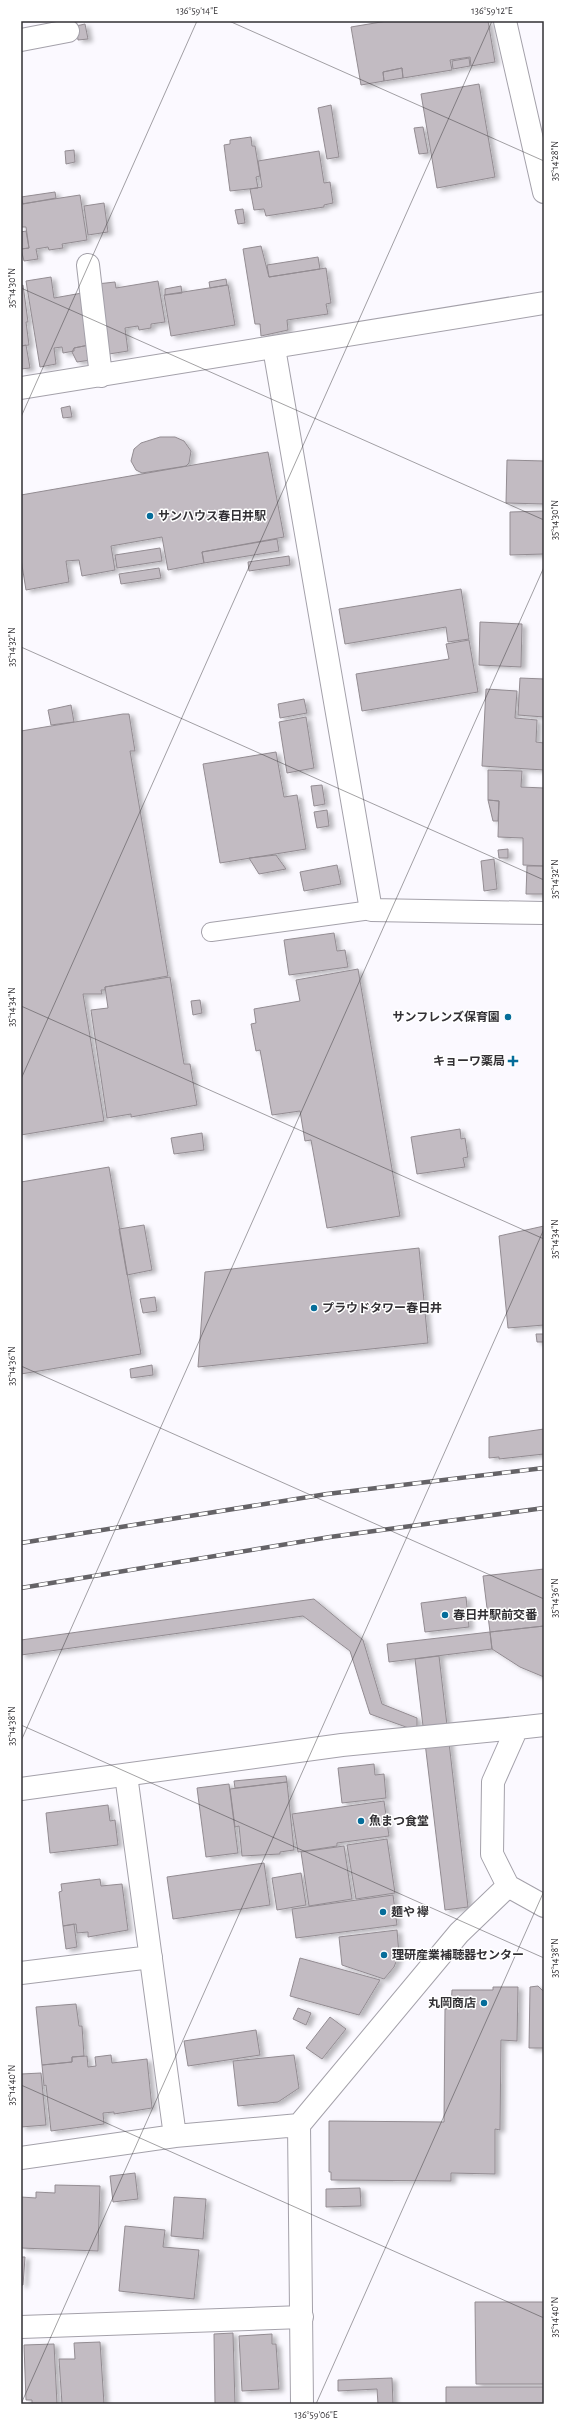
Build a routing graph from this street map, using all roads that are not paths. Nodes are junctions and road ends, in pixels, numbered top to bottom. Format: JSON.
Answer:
{"nodes":[{"id":1,"x":505,"y":21,"type":"edge"},
{"id":2,"x":68,"y":31,"type":"dead end"},
{"id":3,"x":21,"y":40,"type":"edge"},
{"id":4,"x":544,"y":192,"type":"edge"},
{"id":5,"x":88,"y":265,"type":"dead end"},
{"id":6,"x":544,"y":304,"type":"edge"},
{"id":7,"x":274,"y":348,"type":"junction"},
{"id":8,"x":101,"y":376,"type":"junction"},
{"id":9,"x":21,"y":388,"type":"edge"},
{"id":10,"x":371,"y":910,"type":"junction"},
{"id":11,"x":544,"y":913,"type":"edge"},
{"id":12,"x":211,"y":932,"type":"dead end"},
{"id":13,"x":544,"y":1725,"type":"edge"},
{"id":14,"x":517,"y":1728,"type":"junction"},
{"id":15,"x":126,"y":1774,"type":"junction"},
{"id":16,"x":21,"y":1789,"type":"edge"},
{"id":17,"x":508,"y":1886,"type":"junction"},
{"id":18,"x":544,"y":1906,"type":"edge"},
{"id":19,"x":151,"y":1957,"type":"junction"},
{"id":20,"x":21,"y":1973,"type":"edge"},
{"id":21,"x":299,"y":2125,"type":"junction"},
{"id":22,"x":175,"y":2136,"type":"junction"},
{"id":23,"x":21,"y":2158,"type":"edge"},
{"id":24,"x":302,"y":2317,"type":"junction"},
{"id":25,"x":21,"y":2327,"type":"edge"},
{"id":26,"x":302,"y":2404,"type":"edge"}],
"edges":[{"from":1,"to":4,"type":"street"},
{"from":2,"to":3,"type":"street"},
{"from":5,"to":8,"type":"street"},
{"from":6,"to":7,"type":"street"},
{"from":7,"to":8,"type":"street"},
{"from":7,"to":10,"type":"street"},
{"from":8,"to":9,"type":"street"},
{"from":10,"to":11,"type":"street"},
{"from":10,"to":12,"type":"lane"},
{"from":13,"to":14,"type":"street"},
{"from":14,"to":15,"type":"street"},
{"from":14,"to":17,"type":"street"},
{"from":15,"to":16,"type":"street"},
{"from":15,"to":19,"type":"street"},
{"from":17,"to":18,"type":"street"},
{"from":17,"to":21,"type":"street"},
{"from":19,"to":20,"type":"street"},
{"from":19,"to":22,"type":"street"},
{"from":21,"to":22,"type":"street"},
{"from":21,"to":24,"type":"street"},
{"from":22,"to":23,"type":"street"},
{"from":24,"to":25,"type":"street"},
{"from":24,"to":26,"type":"street"}]}
